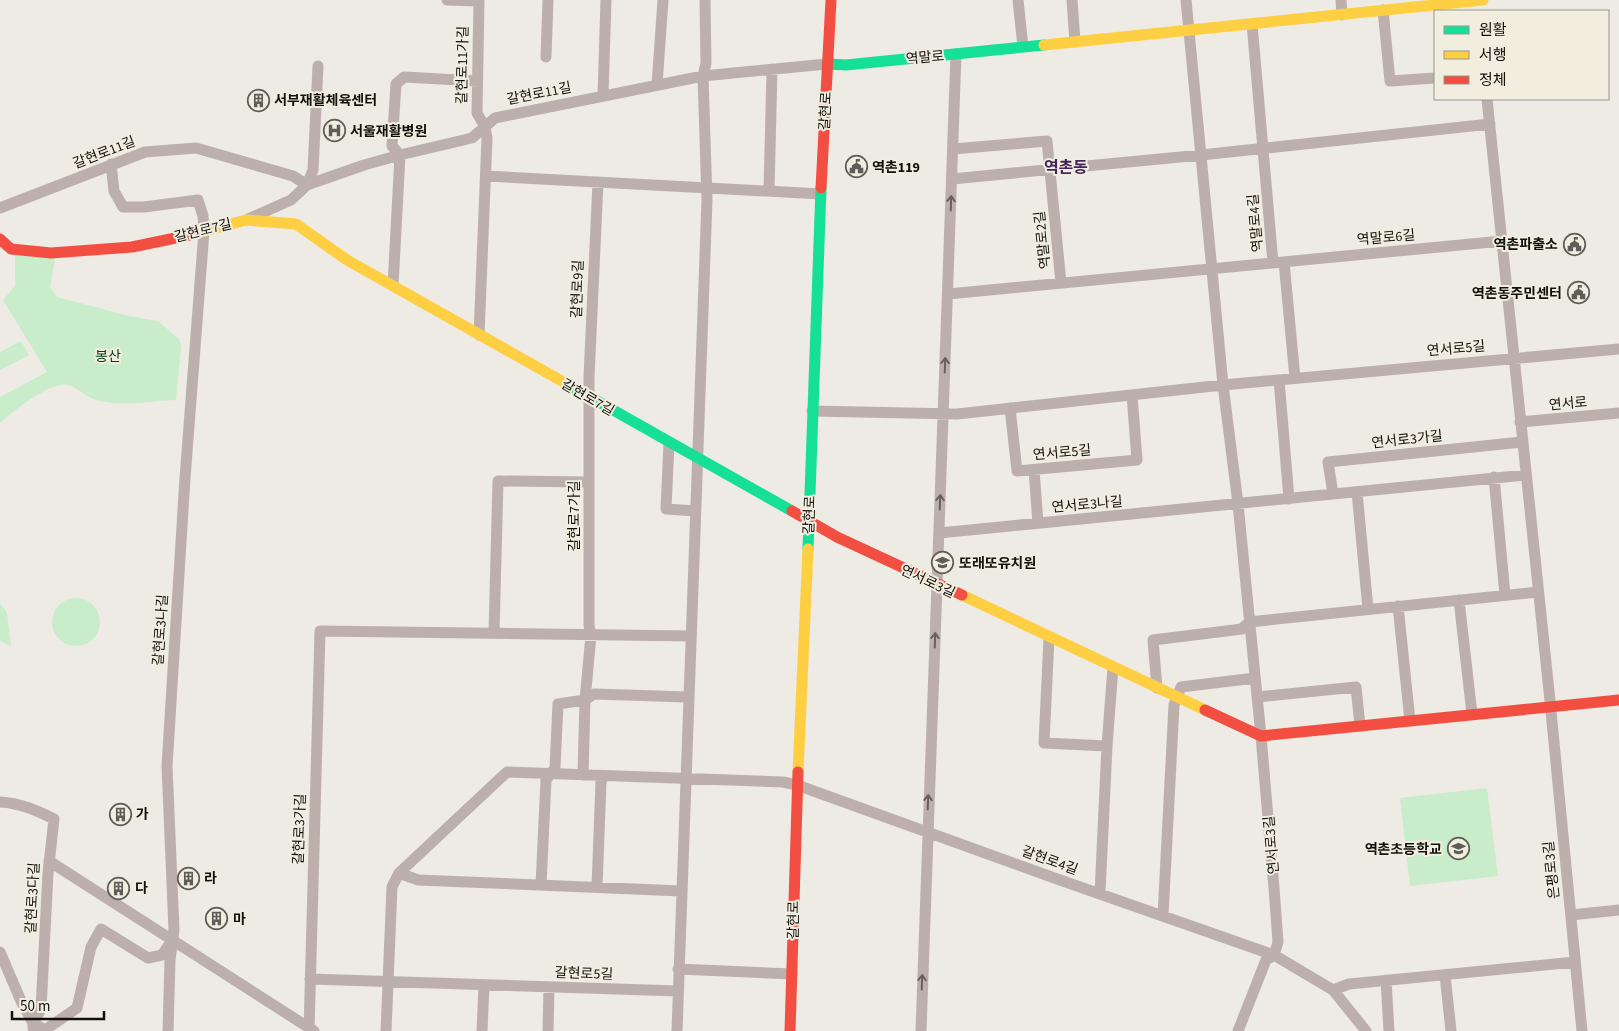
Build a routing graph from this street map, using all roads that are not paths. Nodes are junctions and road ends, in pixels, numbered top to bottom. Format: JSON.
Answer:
{"nodes":[{"id":1,"x":447,"y":0,"type":"edge"},
{"id":2,"x":479,"y":0,"type":"edge"},
{"id":3,"x":548,"y":0,"type":"edge"},
{"id":4,"x":606,"y":0,"type":"edge"},
{"id":5,"x":663,"y":0,"type":"edge"},
{"id":6,"x":706,"y":0,"type":"edge"},
{"id":7,"x":831,"y":0,"type":"edge"},
{"id":8,"x":1018,"y":0,"type":"edge"},
{"id":9,"x":1072,"y":0,"type":"edge"},
{"id":10,"x":1186,"y":0,"type":"edge"},
{"id":11,"x":1341,"y":0,"type":"edge"},
{"id":12,"x":1476,"y":0,"type":"edge"},
{"id":13,"x":1483,"y":0,"type":"edge"},
{"id":14,"x":1383,"y":10,"type":"junction"},
{"id":15,"x":1342,"y":15,"type":"junction"},
{"id":16,"x":1252,"y":24,"type":"junction"},
{"id":17,"x":1189,"y":30,"type":"junction"},
{"id":18,"x":1075,"y":42,"type":"junction"},
{"id":19,"x":1023,"y":47,"type":"junction"},
{"id":20,"x":956,"y":54,"type":"junction"},
{"id":21,"x":546,"y":57,"type":"dead end"},
{"id":22,"x":827,"y":64,"type":"junction"},
{"id":23,"x":318,"y":66,"type":"dead end"},
{"id":24,"x":772,"y":69,"type":"junction"},
{"id":25,"x":703,"y":76,"type":"junction"},
{"id":26,"x":1434,"y":78,"type":"edge"},
{"id":27,"x":477,"y":81,"type":"junction"},
{"id":28,"x":657,"y":85,"type":"junction"},
{"id":29,"x":603,"y":96,"type":"junction"},
{"id":30,"x":1487,"y":100,"type":"edge"},
{"id":31,"x":1490,"y":124,"type":"junction"},
{"id":32,"x":484,"y":127,"type":"junction"},
{"id":33,"x":1263,"y":148,"type":"junction"},
{"id":34,"x":953,"y":150,"type":"junction"},
{"id":35,"x":400,"y":155,"type":"junction"},
{"id":36,"x":1200,"y":155,"type":"junction"},
{"id":37,"x":111,"y":164,"type":"junction"},
{"id":38,"x":1049,"y":169,"type":"junction"},
{"id":39,"x":486,"y":176,"type":"junction"},
{"id":40,"x":952,"y":179,"type":"junction"},
{"id":41,"x":598,"y":182,"type":"junction"},
{"id":42,"x":307,"y":185,"type":"junction"},
{"id":43,"x":707,"y":188,"type":"junction"},
{"id":44,"x":769,"y":191,"type":"junction"},
{"id":45,"x":821,"y":194,"type":"junction"},
{"id":46,"x":0,"y":208,"type":"edge"},
{"id":47,"x":246,"y":220,"type":"junction"},
{"id":48,"x":204,"y":231,"type":"junction"},
{"id":49,"x":0,"y":239,"type":"edge"},
{"id":50,"x":1502,"y":241,"type":"junction"},
{"id":51,"x":1279,"y":263,"type":"junction"},
{"id":52,"x":1212,"y":269,"type":"junction"},
{"id":53,"x":1061,"y":283,"type":"junction"},
{"id":54,"x":393,"y":286,"type":"junction"},
{"id":55,"x":948,"y":294,"type":"junction"},
{"id":56,"x":479,"y":335,"type":"junction"},
{"id":57,"x":1619,"y":349,"type":"edge"},
{"id":58,"x":1514,"y":358,"type":"junction"},
{"id":59,"x":1295,"y":378,"type":"junction"},
{"id":60,"x":1279,"y":380,"type":"junction"},
{"id":61,"x":1223,"y":385,"type":"junction"},
{"id":62,"x":1132,"y":395,"type":"junction"},
{"id":63,"x":590,"y":398,"type":"junction"},
{"id":64,"x":1010,"y":408,"type":"junction"},
{"id":65,"x":812,"y":412,"type":"junction"},
{"id":66,"x":1619,"y":413,"type":"edge"},
{"id":67,"x":943,"y":414,"type":"junction"},
{"id":68,"x":1520,"y":422,"type":"junction"},
{"id":69,"x":669,"y":442,"type":"junction"},
{"id":70,"x":1522,"y":442,"type":"junction"},
{"id":71,"x":697,"y":458,"type":"junction"},
{"id":72,"x":1034,"y":470,"type":"junction"},
{"id":73,"x":1526,"y":475,"type":"junction"},
{"id":74,"x":1494,"y":477,"type":"junction"},
{"id":75,"x":589,"y":482,"type":"junction"},
{"id":76,"x":1357,"y":492,"type":"junction"},
{"id":77,"x":1333,"y":494,"type":"junction"},
{"id":78,"x":1290,"y":499,"type":"junction"},
{"id":79,"x":1238,"y":504,"type":"junction"},
{"id":80,"x":696,"y":511,"type":"junction"},
{"id":81,"x":809,"y":522,"type":"junction"},
{"id":82,"x":1038,"y":524,"type":"junction"},
{"id":83,"x":939,"y":533,"type":"junction"},
{"id":84,"x":937,"y":585,"type":"junction"},
{"id":85,"x":1538,"y":592,"type":"junction"},
{"id":86,"x":1505,"y":595,"type":"junction"},
{"id":87,"x":1459,"y":600,"type":"junction"},
{"id":88,"x":1398,"y":606,"type":"junction"},
{"id":89,"x":1368,"y":609,"type":"junction"},
{"id":90,"x":1249,"y":622,"type":"junction"},
{"id":91,"x":494,"y":634,"type":"junction"},
{"id":92,"x":591,"y":635,"type":"junction"},
{"id":93,"x":690,"y":636,"type":"junction"},
{"id":94,"x":1049,"y":638,"type":"junction"},
{"id":95,"x":1113,"y":667,"type":"junction"},
{"id":96,"x":1255,"y":678,"type":"junction"},
{"id":97,"x":1157,"y":688,"type":"junction"},
{"id":98,"x":688,"y":697,"type":"junction"},
{"id":99,"x":1177,"y":697,"type":"junction"},
{"id":100,"x":1257,"y":697,"type":"junction"},
{"id":101,"x":585,"y":700,"type":"junction"},
{"id":102,"x":1619,"y":700,"type":"edge"},
{"id":103,"x":1550,"y":706,"type":"junction"},
{"id":104,"x":1472,"y":714,"type":"junction"},
{"id":105,"x":1410,"y":721,"type":"junction"},
{"id":106,"x":1360,"y":726,"type":"junction"},
{"id":107,"x":1261,"y":736,"type":"junction"},
{"id":108,"x":1107,"y":746,"type":"junction"},
{"id":109,"x":552,"y":774,"type":"junction"},
{"id":110,"x":583,"y":775,"type":"junction"},
{"id":111,"x":603,"y":776,"type":"junction"},
{"id":112,"x":685,"y":778,"type":"junction"},
{"id":113,"x":797,"y":785,"type":"junction"},
{"id":114,"x":6,"y":802,"type":"edge"},
{"id":115,"x":927,"y":832,"type":"junction"},
{"id":116,"x":49,"y":861,"type":"junction"},
{"id":117,"x":399,"y":873,"type":"junction"},
{"id":118,"x":541,"y":885,"type":"junction"},
{"id":119,"x":597,"y":887,"type":"junction"},
{"id":120,"x":681,"y":891,"type":"junction"},
{"id":121,"x":1100,"y":893,"type":"junction"},
{"id":122,"x":1619,"y":910,"type":"edge"},
{"id":123,"x":1570,"y":915,"type":"junction"},
{"id":124,"x":1163,"y":916,"type":"junction"},
{"id":125,"x":172,"y":941,"type":"junction"},
{"id":126,"x":0,"y":952,"type":"edge"},
{"id":127,"x":1268,"y":953,"type":"junction"},
{"id":128,"x":1575,"y":962,"type":"junction"},
{"id":129,"x":678,"y":969,"type":"junction"},
{"id":130,"x":792,"y":974,"type":"junction"},
{"id":131,"x":1445,"y":975,"type":"junction"},
{"id":132,"x":310,"y":979,"type":"junction"},
{"id":133,"x":1386,"y":980,"type":"junction"},
{"id":134,"x":388,"y":981,"type":"junction"},
{"id":135,"x":484,"y":985,"type":"junction"},
{"id":136,"x":549,"y":987,"type":"junction"},
{"id":137,"x":1333,"y":990,"type":"junction"},
{"id":138,"x":678,"y":992,"type":"junction"},
{"id":139,"x":33,"y":1027,"type":"edge"},
{"id":140,"x":310,"y":1030,"type":"edge"},
{"id":141,"x":168,"y":1031,"type":"edge"},
{"id":142,"x":386,"y":1031,"type":"edge"},
{"id":143,"x":482,"y":1031,"type":"edge"},
{"id":144,"x":548,"y":1031,"type":"edge"},
{"id":145,"x":676,"y":1031,"type":"edge"},
{"id":146,"x":790,"y":1031,"type":"edge"},
{"id":147,"x":921,"y":1031,"type":"edge"},
{"id":148,"x":1238,"y":1031,"type":"edge"},
{"id":149,"x":1366,"y":1031,"type":"edge"},
{"id":150,"x":1389,"y":1031,"type":"edge"},
{"id":151,"x":1451,"y":1031,"type":"edge"},
{"id":152,"x":1582,"y":1031,"type":"edge"}],
"edges":[{"from":1,"to":2,"type":"street","name":"갈현로11가길"},
{"from":2,"to":27,"type":"street","name":"갈현로11가길"},
{"from":3,"to":21,"type":"street"},
{"from":4,"to":29,"type":"street"},
{"from":5,"to":28,"type":"street"},
{"from":6,"to":25,"type":"street"},
{"from":7,"to":22,"type":"street","name":"갈현로"},
{"from":8,"to":19,"type":"street"},
{"from":9,"to":18,"type":"street"},
{"from":10,"to":17,"type":"street"},
{"from":11,"to":15,"type":"street"},
{"from":12,"to":13,"type":"street","name":"역말로"},
{"from":12,"to":14,"type":"street","name":"역말로"},
{"from":14,"to":15,"type":"street","name":"역말로"},
{"from":14,"to":26,"type":"street"},
{"from":15,"to":16,"type":"street","name":"역말로"},
{"from":16,"to":17,"type":"street","name":"역말로"},
{"from":16,"to":33,"type":"street","name":"역말로4길"},
{"from":17,"to":18,"type":"street","name":"역말로"},
{"from":17,"to":36,"type":"street"},
{"from":18,"to":19,"type":"street","name":"역말로"},
{"from":19,"to":20,"type":"street","name":"역말로"},
{"from":20,"to":22,"type":"street","name":"역말로"},
{"from":20,"to":34,"type":"street"},
{"from":22,"to":24,"type":"street","name":"갈현로11길"},
{"from":22,"to":45,"type":"street","name":"갈현로"},
{"from":23,"to":42,"type":"street"},
{"from":24,"to":25,"type":"street","name":"갈현로11길"},
{"from":24,"to":44,"type":"street"},
{"from":25,"to":28,"type":"street","name":"갈현로11길"},
{"from":25,"to":43,"type":"street"},
{"from":27,"to":32,"type":"street","name":"갈현로11가길"},
{"from":27,"to":35,"type":"street"},
{"from":28,"to":29,"type":"street","name":"갈현로11길"},
{"from":29,"to":32,"type":"street","name":"갈현로11길"},
{"from":30,"to":31,"type":"street"},
{"from":31,"to":33,"type":"street"},
{"from":31,"to":50,"type":"street"},
{"from":32,"to":35,"type":"street","name":"갈현로11길"},
{"from":32,"to":39,"type":"street"},
{"from":33,"to":36,"type":"street"},
{"from":33,"to":51,"type":"street","name":"역말로4길"},
{"from":34,"to":38,"type":"street","name":"역말로2길"},
{"from":34,"to":40,"type":"street"},
{"from":35,"to":42,"type":"street","name":"갈현로11길"},
{"from":35,"to":54,"type":"street"},
{"from":36,"to":38,"type":"street"},
{"from":36,"to":52,"type":"street"},
{"from":37,"to":42,"type":"street","name":"갈현로11길"},
{"from":37,"to":46,"type":"street","name":"갈현로11길"},
{"from":37,"to":48,"type":"street","name":"갈현로3나길"},
{"from":38,"to":40,"type":"street"},
{"from":38,"to":53,"type":"street","name":"역말로2길"},
{"from":39,"to":41,"type":"street"},
{"from":39,"to":56,"type":"street"},
{"from":55,"to":40,"type":"street","one_way":true},
{"from":41,"to":43,"type":"street"},
{"from":41,"to":63,"type":"street","name":"갈현로9길"},
{"from":42,"to":47,"type":"street","name":"갈현로11길"},
{"from":43,"to":44,"type":"street"},
{"from":43,"to":71,"type":"street"},
{"from":44,"to":45,"type":"street"},
{"from":45,"to":65,"type":"street","name":"갈현로"},
{"from":47,"to":48,"type":"street","name":"갈현로7길"},
{"from":47,"to":54,"type":"street","name":"갈현로7길"},
{"from":48,"to":49,"type":"street","name":"갈현로7길"},
{"from":48,"to":125,"type":"street","name":"갈현로3나길"},
{"from":50,"to":51,"type":"street","name":"역말로6길"},
{"from":50,"to":58,"type":"street"},
{"from":51,"to":52,"type":"street","name":"역말로4길"},
{"from":51,"to":59,"type":"street"},
{"from":52,"to":53,"type":"street","name":"역말로4길"},
{"from":52,"to":61,"type":"street"},
{"from":53,"to":55,"type":"street","name":"역말로2길"},
{"from":54,"to":56,"type":"street","name":"갈현로7길"},
{"from":67,"to":55,"type":"street","one_way":true},
{"from":56,"to":63,"type":"street","name":"갈현로7길"},
{"from":57,"to":58,"type":"street","name":"연서로5길"},
{"from":58,"to":59,"type":"street","name":"연서로5길"},
{"from":58,"to":68,"type":"street"},
{"from":59,"to":60,"type":"street","name":"연서로5길"},
{"from":60,"to":61,"type":"street","name":"연서로5길"},
{"from":60,"to":78,"type":"street"},
{"from":61,"to":62,"type":"street","name":"연서로5길"},
{"from":61,"to":79,"type":"street"},
{"from":62,"to":64,"type":"street","name":"연서로5길"},
{"from":62,"to":72,"type":"street","name":"연서로5길"},
{"from":63,"to":69,"type":"street","name":"갈현로7길"},
{"from":63,"to":75,"type":"street","name":"갈현로7가길"},
{"from":64,"to":67,"type":"street","name":"연서로5길"},
{"from":64,"to":72,"type":"street","name":"연서로5길"},
{"from":65,"to":67,"type":"street","name":"연서로5길"},
{"from":65,"to":81,"type":"street","name":"갈현로"},
{"from":66,"to":68,"type":"street","name":"연서로"},
{"from":83,"to":67,"type":"street","one_way":true},
{"from":68,"to":70,"type":"street"},
{"from":69,"to":71,"type":"street","name":"갈현로7길"},
{"from":69,"to":80,"type":"street"},
{"from":70,"to":73,"type":"street"},
{"from":70,"to":77,"type":"street","name":"연서로3가길"},
{"from":71,"to":80,"type":"street"},
{"from":71,"to":81,"type":"street","name":"갈현로7길"},
{"from":72,"to":82,"type":"street"},
{"from":73,"to":74,"type":"street"},
{"from":73,"to":85,"type":"street"},
{"from":74,"to":76,"type":"street"},
{"from":74,"to":86,"type":"street"},
{"from":75,"to":91,"type":"street"},
{"from":75,"to":92,"type":"street","name":"갈현로7가길"},
{"from":76,"to":77,"type":"street"},
{"from":76,"to":89,"type":"street"},
{"from":77,"to":78,"type":"street"},
{"from":78,"to":79,"type":"street"},
{"from":79,"to":82,"type":"street","name":"연서로3나길"},
{"from":79,"to":90,"type":"street"},
{"from":80,"to":93,"type":"street"},
{"from":81,"to":84,"type":"street","name":"연서로3길"},
{"from":81,"to":113,"type":"street","name":"갈현로"},
{"from":82,"to":83,"type":"street","name":"연서로3나길"},
{"from":83,"to":84,"type":"street"},
{"from":84,"to":94,"type":"street","name":"연서로3길"},
{"from":115,"to":84,"type":"street","one_way":true},
{"from":85,"to":86,"type":"street"},
{"from":85,"to":103,"type":"street"},
{"from":86,"to":87,"type":"street"},
{"from":87,"to":88,"type":"street"},
{"from":87,"to":104,"type":"street"},
{"from":88,"to":89,"type":"street"},
{"from":88,"to":105,"type":"street"},
{"from":89,"to":90,"type":"street"},
{"from":90,"to":96,"type":"street"},
{"from":90,"to":97,"type":"street"},
{"from":91,"to":92,"type":"street"},
{"from":91,"to":132,"type":"street","name":"갈현로3가길"},
{"from":92,"to":93,"type":"street"},
{"from":92,"to":101,"type":"street","name":"갈현로7가길"},
{"from":93,"to":98,"type":"street"},
{"from":94,"to":95,"type":"street","name":"연서로3길"},
{"from":94,"to":108,"type":"street"},
{"from":95,"to":97,"type":"street","name":"연서로3길"},
{"from":95,"to":108,"type":"street"},
{"from":96,"to":99,"type":"street"},
{"from":96,"to":100,"type":"street"},
{"from":97,"to":99,"type":"street","name":"연서로3길"},
{"from":98,"to":101,"type":"street"},
{"from":98,"to":112,"type":"street"},
{"from":99,"to":107,"type":"street","name":"연서로3길"},
{"from":99,"to":124,"type":"street"},
{"from":100,"to":106,"type":"street"},
{"from":100,"to":107,"type":"street"},
{"from":101,"to":109,"type":"street"},
{"from":101,"to":110,"type":"street"},
{"from":102,"to":103,"type":"street"},
{"from":103,"to":104,"type":"street"},
{"from":103,"to":123,"type":"street","name":"은평로3길"},
{"from":104,"to":105,"type":"street"},
{"from":105,"to":106,"type":"street"},
{"from":106,"to":107,"type":"street"},
{"from":107,"to":127,"type":"street","name":"연서로3길"},
{"from":108,"to":121,"type":"street"},
{"from":109,"to":110,"type":"street"},
{"from":109,"to":117,"type":"street"},
{"from":109,"to":118,"type":"street"},
{"from":110,"to":111,"type":"street"},
{"from":111,"to":112,"type":"street"},
{"from":111,"to":119,"type":"street"},
{"from":112,"to":113,"type":"street"},
{"from":112,"to":120,"type":"street"},
{"from":113,"to":115,"type":"street","name":"갈현로4길"},
{"from":113,"to":130,"type":"street","name":"갈현로"},
{"from":114,"to":116,"type":"street","name":"갈현로3다길"},
{"from":115,"to":121,"type":"street","name":"갈현로4길"},
{"from":147,"to":115,"type":"street","one_way":true},
{"from":116,"to":125,"type":"street","name":"갈현로3가길"},
{"from":116,"to":139,"type":"street","name":"갈현로3다길"},
{"from":117,"to":118,"type":"street"},
{"from":117,"to":134,"type":"street"},
{"from":118,"to":119,"type":"street"},
{"from":119,"to":120,"type":"street"},
{"from":120,"to":129,"type":"street"},
{"from":121,"to":124,"type":"street","name":"갈현로4길"},
{"from":122,"to":123,"type":"street"},
{"from":123,"to":128,"type":"street","name":"은평로3길"},
{"from":124,"to":127,"type":"street","name":"갈현로4길"},
{"from":125,"to":139,"type":"street"},
{"from":125,"to":140,"type":"street","name":"갈현로3가길"},
{"from":125,"to":141,"type":"street","name":"갈현로3나길"},
{"from":126,"to":139,"type":"street"},
{"from":127,"to":137,"type":"street","name":"갈현로4길"},
{"from":127,"to":148,"type":"street"},
{"from":128,"to":131,"type":"street"},
{"from":128,"to":152,"type":"street","name":"은평로3길"},
{"from":129,"to":130,"type":"street"},
{"from":129,"to":138,"type":"street"},
{"from":130,"to":146,"type":"street","name":"갈현로"},
{"from":131,"to":133,"type":"street"},
{"from":131,"to":151,"type":"street"},
{"from":132,"to":134,"type":"street","name":"갈현로5길"},
{"from":132,"to":140,"type":"street","name":"갈현로3가길"},
{"from":133,"to":137,"type":"street"},
{"from":133,"to":150,"type":"street"},
{"from":134,"to":135,"type":"street","name":"갈현로5길"},
{"from":134,"to":142,"type":"street"},
{"from":135,"to":136,"type":"street","name":"갈현로5길"},
{"from":135,"to":143,"type":"street"},
{"from":136,"to":138,"type":"street","name":"갈현로5길"},
{"from":136,"to":144,"type":"street"},
{"from":137,"to":149,"type":"street","name":"갈현로4길"},
{"from":138,"to":145,"type":"street"}]}
